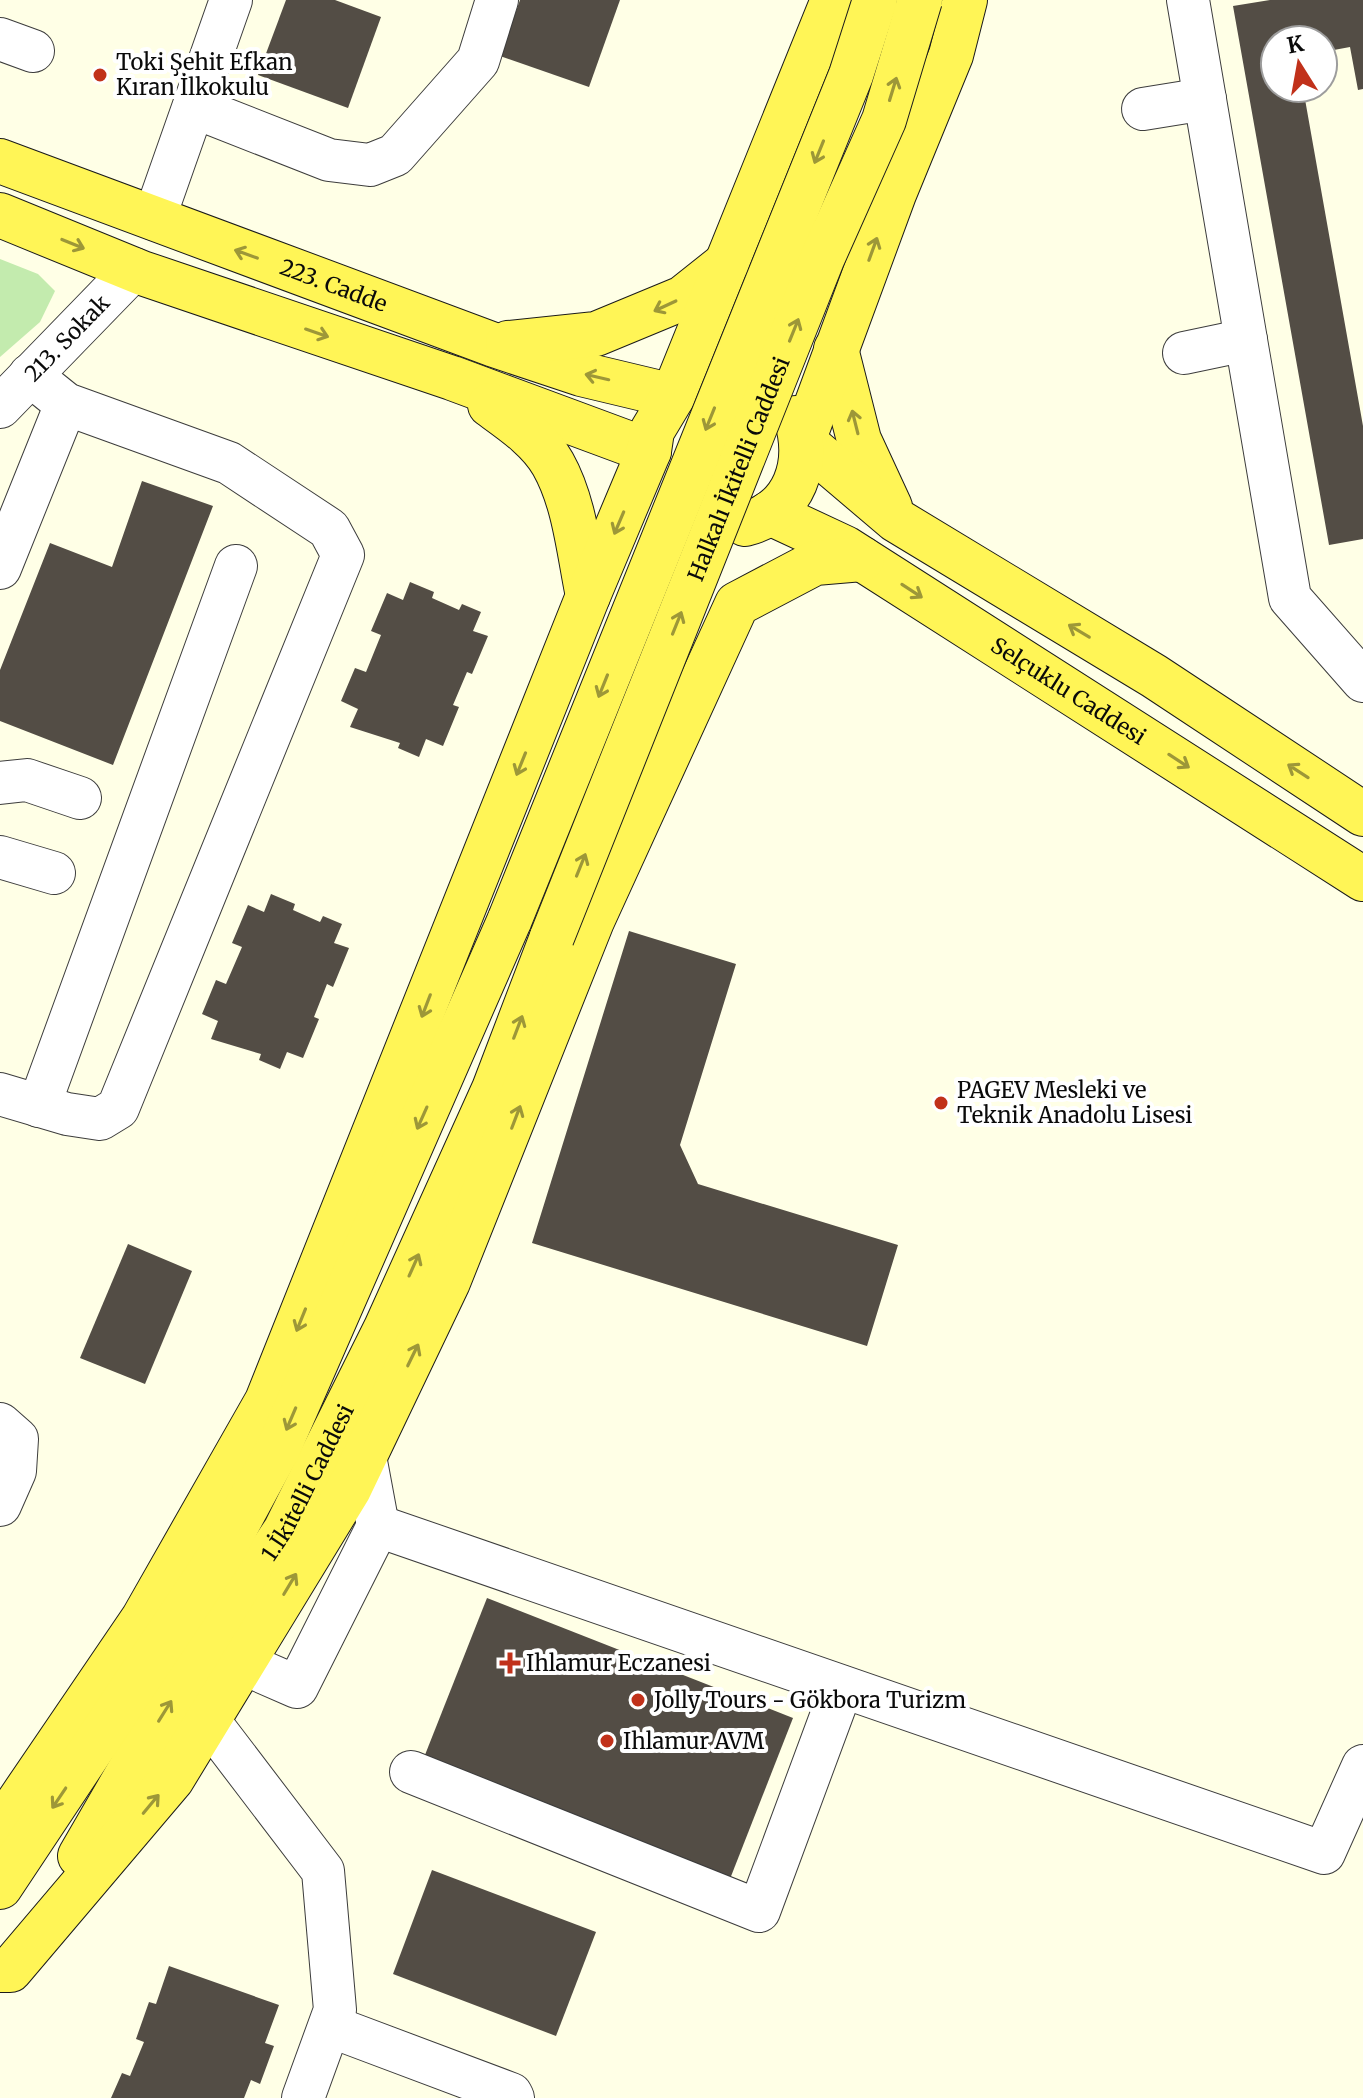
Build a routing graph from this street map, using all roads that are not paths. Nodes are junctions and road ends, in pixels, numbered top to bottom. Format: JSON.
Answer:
{"nodes":[{"id":1,"x":231,"y":0,"type":"edge"},
{"id":2,"x":497,"y":0,"type":"edge"},
{"id":3,"x":833,"y":0,"type":"edge"},
{"id":4,"x":875,"y":0,"type":"edge"},
{"id":5,"x":920,"y":0,"type":"edge"},
{"id":6,"x":965,"y":0,"type":"edge"},
{"id":7,"x":1188,"y":0,"type":"edge"},
{"id":8,"x":1205,"y":99,"type":"junction"},
{"id":9,"x":194,"y":107,"type":"junction"},
{"id":10,"x":1143,"y":109,"type":"dead end"},
{"id":11,"x":0,"y":161,"type":"edge"},
{"id":12,"x":0,"y":215,"type":"edge"},
{"id":13,"x":154,"y":219,"type":"junction"},
{"id":14,"x":729,"y":261,"type":"junction"},
{"id":15,"x":134,"y":269,"type":"junction"},
{"id":16,"x":1246,"y":340,"type":"junction"},
{"id":17,"x":494,"y":345,"type":"junction"},
{"id":18,"x":836,"y":349,"type":"junction"},
{"id":19,"x":1184,"y":353,"type":"dead end"},
{"id":20,"x":30,"y":375,"type":"junction"},
{"id":21,"x":452,"y":378,"type":"junction"},
{"id":22,"x":673,"y":396,"type":"junction"},
{"id":23,"x":66,"y":404,"type":"junction"},
{"id":24,"x":0,"y":407,"type":"edge"},
{"id":25,"x":803,"y":441,"type":"junction"},
{"id":26,"x":649,"y":451,"type":"junction"},
{"id":27,"x":770,"y":513,"type":"junction"},
{"id":28,"x":896,"y":520,"type":"junction"},
{"id":29,"x":862,"y":559,"type":"junction"},
{"id":30,"x":236,"y":566,"type":"dead end"},
{"id":31,"x":0,"y":568,"type":"edge"},
{"id":32,"x":588,"y":596,"type":"junction"},
{"id":33,"x":737,"y":604,"type":"junction"},
{"id":34,"x":1363,"y":681,"type":"edge"},
{"id":35,"x":0,"y":783,"type":"edge"},
{"id":36,"x":80,"y":798,"type":"dead end"},
{"id":37,"x":1363,"y":814,"type":"edge"},
{"id":38,"x":0,"y":857,"type":"edge"},
{"id":39,"x":54,"y":873,"type":"dead end"},
{"id":40,"x":1363,"y":879,"type":"edge"},
{"id":41,"x":510,"y":919,"type":"joint"},
{"id":42,"x":552,"y":937,"type":"joint"},
{"id":43,"x":0,"y":1094,"type":"edge"},
{"id":44,"x":39,"y":1106,"type":"junction"},
{"id":45,"x":362,"y":1170,"type":"junction"},
{"id":46,"x":332,"y":1322,"type":"junction"},
{"id":47,"x":0,"y":1424,"type":"edge"},
{"id":48,"x":365,"y":1456,"type":"junction"},
{"id":49,"x":0,"y":1505,"type":"edge"},
{"id":50,"x":197,"y":1524,"type":"junction"},
{"id":51,"x":378,"y":1526,"type":"junction"},
{"id":52,"x":180,"y":1617,"type":"junction"},
{"id":53,"x":242,"y":1663,"type":"junction"},
{"id":54,"x":842,"y":1687,"type":"junction"},
{"id":55,"x":208,"y":1720,"type":"junction"},
{"id":56,"x":1363,"y":1766,"type":"edge"},
{"id":57,"x":411,"y":1772,"type":"dead end"},
{"id":58,"x":0,"y":1829,"type":"edge"},
{"id":59,"x":0,"y":1887,"type":"edge"},
{"id":60,"x":3,"y":1978,"type":"edge"},
{"id":61,"x":330,"y":2026,"type":"junction"},
{"id":62,"x":303,"y":2098,"type":"edge"},
{"id":63,"x":513,"y":2098,"type":"edge"}],
"edges":[{"from":1,"to":9,"type":"street"},
{"from":2,"to":9,"type":"street"},
{"from":3,"to":14,"type":"main road"},
{"from":4,"to":41,"type":"main road","name":"Halkalı İkitelli Caddesi","one_way":true,"bridge":true},
{"from":42,"to":5,"type":"main road","name":"Halkalı İkitelli Caddesi","one_way":true,"bridge":true},
{"from":18,"to":6,"type":"main road","one_way":true},
{"from":7,"to":8,"type":"street"},
{"from":8,"to":10,"type":"street"},
{"from":8,"to":16,"type":"street"},
{"from":9,"to":13,"type":"street"},
{"from":11,"to":13,"type":"main road","name":"223. Cadde"},
{"from":12,"to":15,"type":"main road","one_way":true},
{"from":17,"to":13,"type":"main road","name":"223. Cadde","one_way":true},
{"from":14,"to":17,"type":"main road","one_way":true},
{"from":14,"to":22,"type":"main road"},
{"from":15,"to":20,"type":"street","name":"213. Sokak"},
{"from":15,"to":21,"type":"main road","one_way":true},
{"from":16,"to":19,"type":"street"},
{"from":16,"to":34,"type":"street"},
{"from":22,"to":17,"type":"main road","name":"223. Cadde","one_way":true},
{"from":18,"to":25,"type":"main road"},
{"from":28,"to":18,"type":"main road","one_way":true},
{"from":20,"to":23,"type":"street"},
{"from":20,"to":24,"type":"street","name":"213. Sokak"},
{"from":21,"to":26,"type":"main road"},
{"from":21,"to":32,"type":"main road"},
{"from":22,"to":25,"type":"main road"},
{"from":22,"to":26,"type":"main road"},
{"from":23,"to":31,"type":"street"},
{"from":23,"to":44,"type":"street"},
{"from":25,"to":27,"type":"main road"},
{"from":25,"to":28,"type":"main road"},
{"from":26,"to":27,"type":"main road"},
{"from":26,"to":32,"type":"main road","one_way":true},
{"from":27,"to":29,"type":"main road","name":"Selçuklu Caddesi"},
{"from":27,"to":33,"type":"main road"},
{"from":37,"to":28,"type":"main road","one_way":true},
{"from":29,"to":33,"type":"main road"},
{"from":29,"to":40,"type":"main road","name":"Selçuklu Caddesi","one_way":true},
{"from":30,"to":44,"type":"street"},
{"from":32,"to":45,"type":"main road","one_way":true},
{"from":48,"to":33,"type":"main road","one_way":true},
{"from":35,"to":36,"type":"street"},
{"from":38,"to":39,"type":"street"},
{"from":41,"to":46,"type":"main road","name":"1.İkitelli Caddesi","one_way":true},
{"from":60,"to":42,"type":"main road","name":"1.İkitelli Caddesi","one_way":true},
{"from":43,"to":44,"type":"street"},
{"from":45,"to":46,"type":"main road"},
{"from":45,"to":50,"type":"main road","one_way":true},
{"from":46,"to":52,"type":"main road","name":"1.İkitelli Caddesi","one_way":true},
{"from":47,"to":49,"type":"street"},
{"from":48,"to":51,"type":"street"},
{"from":53,"to":48,"type":"main road","one_way":true},
{"from":50,"to":52,"type":"main road"},
{"from":50,"to":58,"type":"main road"},
{"from":51,"to":53,"type":"street"},
{"from":51,"to":54,"type":"street"},
{"from":52,"to":59,"type":"main road","name":"1.İkitelli Caddesi","one_way":true},
{"from":53,"to":55,"type":"main road"},
{"from":54,"to":56,"type":"street"},
{"from":54,"to":57,"type":"street"},
{"from":60,"to":55,"type":"main road","one_way":true},
{"from":55,"to":61,"type":"street"},
{"from":61,"to":62,"type":"street"},
{"from":61,"to":63,"type":"street"}]}
